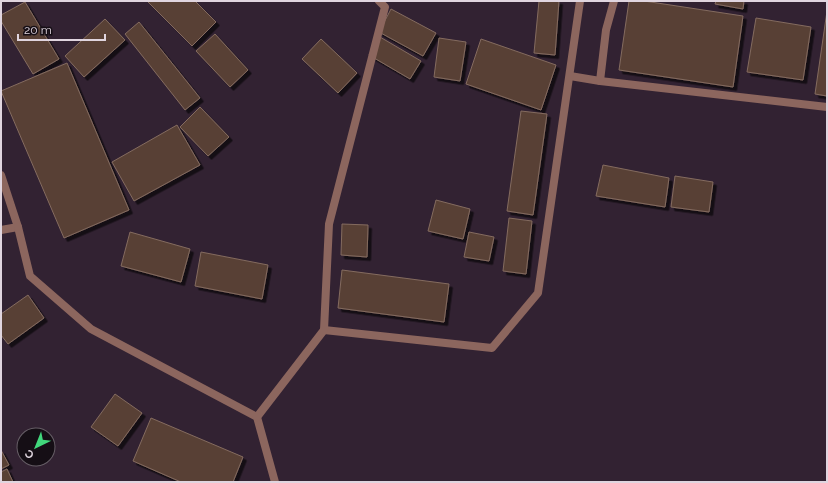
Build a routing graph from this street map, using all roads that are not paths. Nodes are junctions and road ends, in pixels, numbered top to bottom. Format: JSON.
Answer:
{"nodes":[{"id":1,"x":379,"y":1,"type":"edge"},
{"id":2,"x":580,"y":1,"type":"edge"},
{"id":3,"x":614,"y":1,"type":"edge"},
{"id":4,"x":570,"y":76,"type":"junction"},
{"id":5,"x":600,"y":81,"type":"junction"},
{"id":6,"x":827,"y":107,"type":"edge"},
{"id":7,"x":1,"y":175,"type":"edge"},
{"id":8,"x":18,"y":227,"type":"junction"},
{"id":9,"x":1,"y":230,"type":"edge"},
{"id":10,"x":324,"y":330,"type":"junction"},
{"id":11,"x":257,"y":417,"type":"junction"},
{"id":12,"x":275,"y":482,"type":"edge"}],
"edges":[{"from":1,"to":10,"type":"street"},
{"from":2,"to":4,"type":"street"},
{"from":3,"to":5,"type":"street"},
{"from":4,"to":5,"type":"street"},
{"from":4,"to":10,"type":"street"},
{"from":5,"to":6,"type":"street"},
{"from":7,"to":8,"type":"street"},
{"from":8,"to":9,"type":"street"},
{"from":8,"to":11,"type":"street"},
{"from":10,"to":11,"type":"street"},
{"from":11,"to":12,"type":"street"}]}
